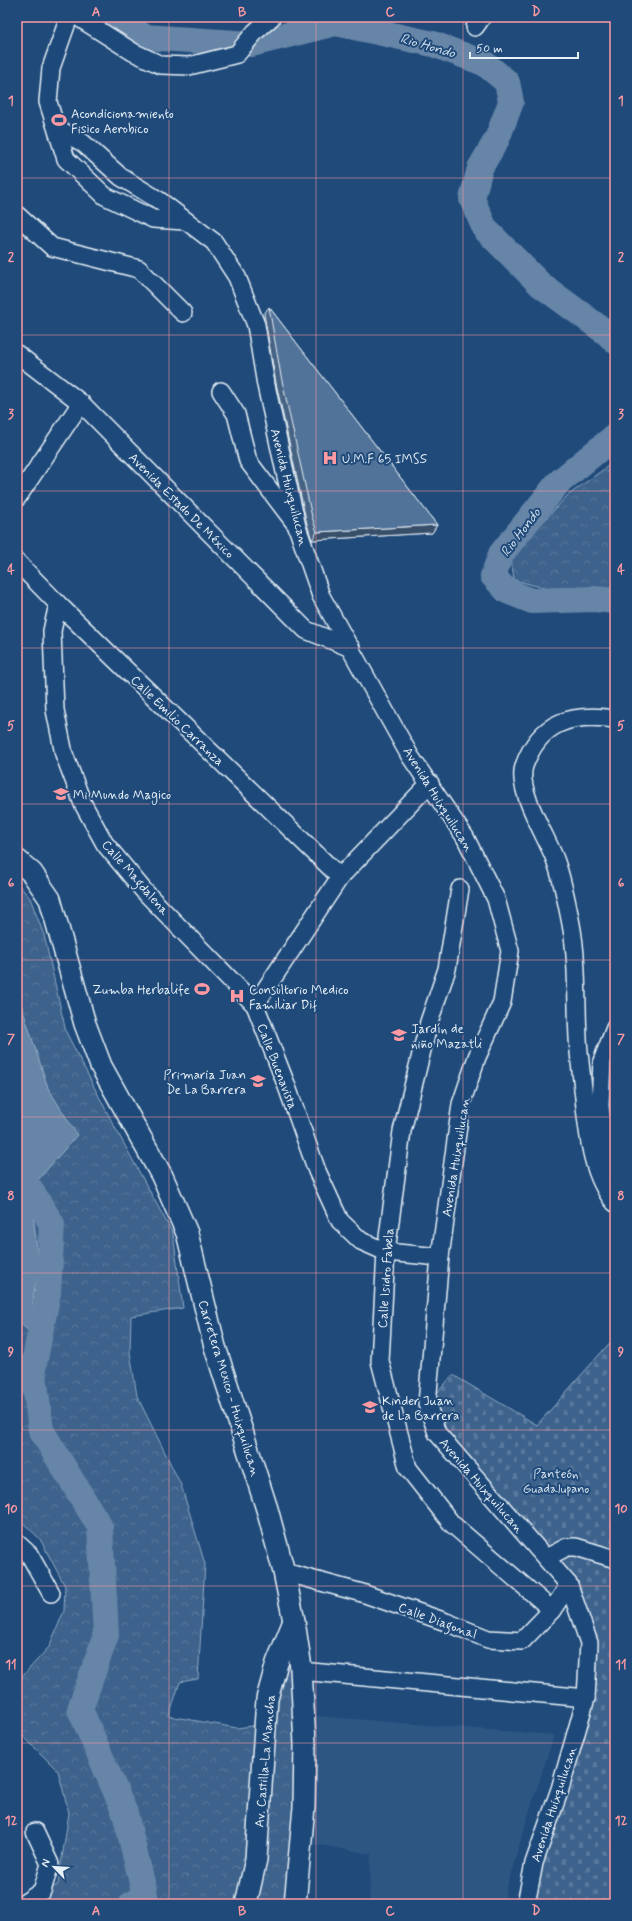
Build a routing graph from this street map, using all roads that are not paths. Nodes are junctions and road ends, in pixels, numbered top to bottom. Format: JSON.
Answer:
{"nodes":[{"id":1,"x":68,"y":17,"type":"edge"},
{"id":2,"x":78,"y":17,"type":"edge"},
{"id":3,"x":272,"y":17,"type":"edge"},
{"id":4,"x":58,"y":129,"type":"junction"},
{"id":5,"x":17,"y":215,"type":"edge"},
{"id":6,"x":185,"y":220,"type":"junction"},
{"id":7,"x":183,"y":313,"type":"dead end"},
{"id":8,"x":17,"y":354,"type":"edge"},
{"id":9,"x":221,"y":391,"type":"dead end"},
{"id":10,"x":81,"y":403,"type":"junction"},
{"id":11,"x":17,"y":498,"type":"edge"},
{"id":12,"x":297,"y":527,"type":"junction"},
{"id":13,"x":17,"y":562,"type":"edge"},
{"id":14,"x":58,"y":604,"type":"junction"},
{"id":15,"x":351,"y":648,"type":"junction"},
{"id":16,"x":615,"y":719,"type":"edge"},
{"id":17,"x":430,"y":782,"type":"junction"},
{"id":18,"x":17,"y":860,"type":"edge"},
{"id":19,"x":340,"y":877,"type":"junction"},
{"id":20,"x":460,"y":889,"type":"dead end"},
{"id":21,"x":254,"y":1005,"type":"junction"},
{"id":22,"x":615,"y":1028,"type":"edge"},
{"id":23,"x":615,"y":1170,"type":"edge"},
{"id":24,"x":615,"y":1203,"type":"edge"},
{"id":25,"x":386,"y":1252,"type":"junction"},
{"id":26,"x":440,"y":1257,"type":"junction"},
{"id":27,"x":17,"y":1543,"type":"edge"},
{"id":28,"x":546,"y":1558,"type":"junction"},
{"id":29,"x":615,"y":1559,"type":"edge"},
{"id":30,"x":284,"y":1572,"type":"junction"},
{"id":31,"x":568,"y":1585,"type":"junction"},
{"id":32,"x":51,"y":1592,"type":"dead end"},
{"id":33,"x":552,"y":1610,"type":"junction"},
{"id":34,"x":294,"y":1621,"type":"junction"},
{"id":35,"x":301,"y":1671,"type":"junction"},
{"id":36,"x":586,"y":1698,"type":"junction"},
{"id":37,"x":35,"y":1832,"type":"dead end"},
{"id":38,"x":23,"y":1904,"type":"edge"},
{"id":39,"x":246,"y":1904,"type":"edge"},
{"id":40,"x":295,"y":1904,"type":"edge"},
{"id":41,"x":526,"y":1904,"type":"edge"}],
"edges":[{"from":1,"to":4,"type":"street"},
{"from":2,"to":3,"type":"street"},
{"from":4,"to":6,"type":"street","name":"Avenida Huixquilucan"},
{"from":4,"to":6,"type":"street"},
{"from":5,"to":7,"type":"street"},
{"from":6,"to":12,"type":"street","name":"Avenida Huixquilucan"},
{"from":8,"to":10,"type":"street","name":"Avenida Estado De México"},
{"from":9,"to":12,"type":"street"},
{"from":10,"to":11,"type":"street"},
{"from":10,"to":15,"type":"street","name":"Avenida Estado De México"},
{"from":12,"to":15,"type":"street","name":"Avenida Huixquilucan"},
{"from":13,"to":14,"type":"street","name":"Calle Emilio Carranza"},
{"from":14,"to":19,"type":"street","name":"Calle Emilio Carranza"},
{"from":14,"to":21,"type":"street","name":"Calle Magdalena"},
{"from":15,"to":17,"type":"street","name":"Avenida Huixquilucan"},
{"from":16,"to":24,"type":"street"},
{"from":17,"to":19,"type":"street"},
{"from":17,"to":26,"type":"street","name":"Avenida Huixquilucan"},
{"from":18,"to":30,"type":"main road","name":"Carretera Mexico - Huixquilucan"},
{"from":19,"to":21,"type":"street"},
{"from":20,"to":25,"type":"street","name":"Calle Isidro Fabela"},
{"from":21,"to":25,"type":"street","name":"Calle Buenavista"},
{"from":22,"to":23,"type":"street"},
{"from":25,"to":26,"type":"street","name":"Calle Buenavista"},
{"from":25,"to":33,"type":"street","name":"Calle Isidro Fabela"},
{"from":26,"to":28,"type":"street","name":"Avenida Huixquilucan"},
{"from":27,"to":32,"type":"street"},
{"from":28,"to":29,"type":"street"},
{"from":28,"to":31,"type":"street","name":"Avenida Huixquilucan"},
{"from":30,"to":33,"type":"street","name":"Calle Diagonal"},
{"from":30,"to":34,"type":"main road","name":"Carretera Mexico - Huixquilucan"},
{"from":31,"to":33,"type":"street","name":"Calle Diagonal"},
{"from":31,"to":36,"type":"street","name":"Avenida Huixquilucan"},
{"from":34,"to":35,"type":"main road","name":"Carretera Mexico - Huixquilucan"},
{"from":34,"to":39,"type":"main road","name":"Av. Castilla-La Mancha"},
{"from":35,"to":36,"type":"street"},
{"from":35,"to":40,"type":"main road","name":"Carretera Mexico - Huixquilucan"},
{"from":36,"to":41,"type":"street","name":"Avenida Huixquilucan"},
{"from":37,"to":38,"type":"street"}]}
